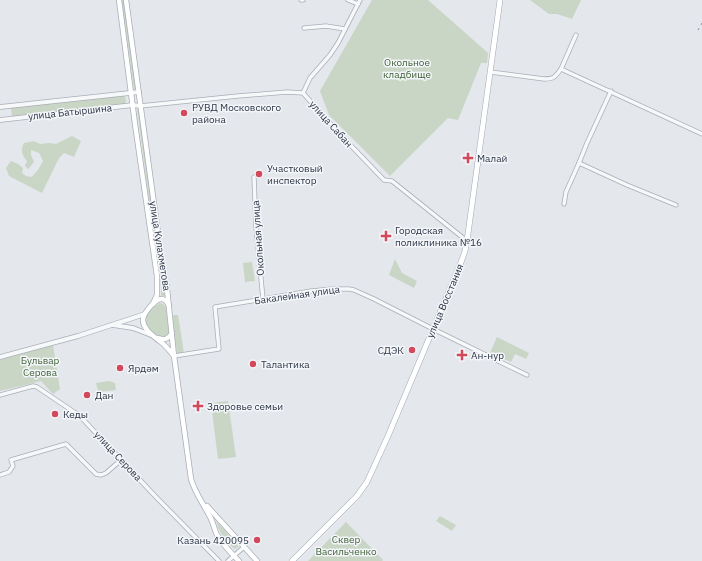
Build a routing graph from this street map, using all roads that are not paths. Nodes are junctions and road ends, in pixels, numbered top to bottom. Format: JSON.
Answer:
{"nodes":[{"id":1,"x":119,"y":0,"type":"edge"},
{"id":2,"x":126,"y":0,"type":"edge"},
{"id":3,"x":348,"y":0,"type":"edge"},
{"id":4,"x":500,"y":0,"type":"edge"},
{"id":5,"x":359,"y":2,"type":"edge"},
{"id":6,"x":304,"y":28,"type":"dead end"},
{"id":7,"x":345,"y":29,"type":"junction"},
{"id":8,"x":576,"y":35,"type":"dead end"},
{"id":9,"x":561,"y":69,"type":"junction"},
{"id":10,"x":490,"y":72,"type":"junction"},
{"id":11,"x":611,"y":91,"type":"junction"},
{"id":12,"x":131,"y":92,"type":"junction"},
{"id":13,"x":139,"y":92,"type":"junction"},
{"id":14,"x":303,"y":93,"type":"junction"},
{"id":15,"x":132,"y":105,"type":"junction"},
{"id":16,"x":140,"y":106,"type":"junction"},
{"id":17,"x":0,"y":107,"type":"edge"},
{"id":18,"x":0,"y":120,"type":"edge"},
{"id":19,"x":702,"y":134,"type":"edge"},
{"id":20,"x":579,"y":163,"type":"junction"},
{"id":21,"x":254,"y":177,"type":"dead end"},
{"id":22,"x":564,"y":204,"type":"dead end"},
{"id":23,"x":676,"y":205,"type":"dead end"},
{"id":24,"x":467,"y":241,"type":"junction"},
{"id":25,"x":263,"y":299,"type":"junction"},
{"id":26,"x":153,"y":304,"type":"junction"},
{"id":27,"x":168,"y":305,"type":"junction"},
{"id":28,"x":145,"y":314,"type":"junction"},
{"id":29,"x":113,"y":325,"type":"junction"},
{"id":30,"x":433,"y":329,"type":"junction"},
{"id":31,"x":172,"y":333,"type":"junction"},
{"id":32,"x":154,"y":336,"type":"junction"},
{"id":33,"x":174,"y":356,"type":"junction"},
{"id":34,"x":0,"y":357,"type":"edge"},
{"id":35,"x":527,"y":375,"type":"dead end"},
{"id":36,"x":0,"y":396,"type":"edge"},
{"id":37,"x":120,"y":460,"type":"junction"},
{"id":38,"x":0,"y":475,"type":"edge"},
{"id":39,"x":195,"y":491,"type":"junction"},
{"id":40,"x":244,"y":547,"type":"junction"},
{"id":41,"x":234,"y":556,"type":"junction"},
{"id":42,"x":219,"y":561,"type":"edge"},
{"id":43,"x":228,"y":561,"type":"edge"},
{"id":44,"x":239,"y":561,"type":"edge"},
{"id":45,"x":257,"y":561,"type":"edge"},
{"id":46,"x":292,"y":561,"type":"edge"}],
"edges":[{"from":1,"to":12,"type":"main road","name":"улица Кулахметова"},
{"from":2,"to":13,"type":"main road","name":"улица Кулахметова"},
{"from":3,"to":5,"type":"street"},
{"from":4,"to":10,"type":"main road","name":"улица Восстания"},
{"from":5,"to":7,"type":"street"},
{"from":6,"to":7,"type":"street"},
{"from":7,"to":14,"type":"street"},
{"from":8,"to":9,"type":"street"},
{"from":9,"to":10,"type":"street"},
{"from":9,"to":11,"type":"street"},
{"from":10,"to":24,"type":"main road","name":"улица Восстания"},
{"from":11,"to":19,"type":"street"},
{"from":11,"to":20,"type":"street"},
{"from":12,"to":13,"type":"street","name":"улица Батыршина"},
{"from":12,"to":15,"type":"main road","name":"улица Кулахметова"},
{"from":12,"to":17,"type":"street","name":"улица Батыршина"},
{"from":13,"to":16,"type":"main road","name":"улица Кулахметова"},
{"from":14,"to":16,"type":"street","name":"улица Сабан"},
{"from":14,"to":24,"type":"street","name":"улица Сабан"},
{"from":15,"to":16,"type":"street","name":"улица Батыршина"},
{"from":15,"to":18,"type":"street","name":"улица Батыршина"},
{"from":15,"to":26,"type":"main road","name":"улица Кулахметова"},
{"from":16,"to":27,"type":"main road","name":"улица Кулахметова"},
{"from":20,"to":22,"type":"street"},
{"from":20,"to":23,"type":"street"},
{"from":21,"to":25,"type":"street","name":"Окольная улица"},
{"from":24,"to":30,"type":"main road","name":"улица Восстания"},
{"from":25,"to":30,"type":"street","name":"Бакалейная улица"},
{"from":25,"to":33,"type":"street","name":"Бакалейная улица"},
{"from":26,"to":27,"type":"main road"},
{"from":26,"to":28,"type":"main road"},
{"from":27,"to":31,"type":"main road","name":"улица Кулахметова"},
{"from":28,"to":29,"type":"street"},
{"from":28,"to":32,"type":"main road"},
{"from":29,"to":32,"type":"street"},
{"from":29,"to":34,"type":"street"},
{"from":30,"to":35,"type":"street","name":"Бакалейная улица"},
{"from":30,"to":46,"type":"main road","name":"улица Восстания"},
{"from":31,"to":32,"type":"main road"},
{"from":31,"to":33,"type":"main road","name":"улица Кулахметова"},
{"from":32,"to":33,"type":"main road"},
{"from":33,"to":39,"type":"main road","name":"улица Кулахметова"},
{"from":36,"to":37,"type":"street","name":"улица Серова"},
{"from":37,"to":38,"type":"street"},
{"from":37,"to":42,"type":"street","name":"улица Серова"},
{"from":39,"to":40,"type":"main road","name":"улица Кулахметова"},
{"from":39,"to":41,"type":"main road","name":"улица Кулахметова"},
{"from":40,"to":41,"type":"street"},
{"from":40,"to":45,"type":"main road","name":"улица Кулахметова"},
{"from":41,"to":43,"type":"street"},
{"from":41,"to":44,"type":"main road","name":"улица Кулахметова"}]}
